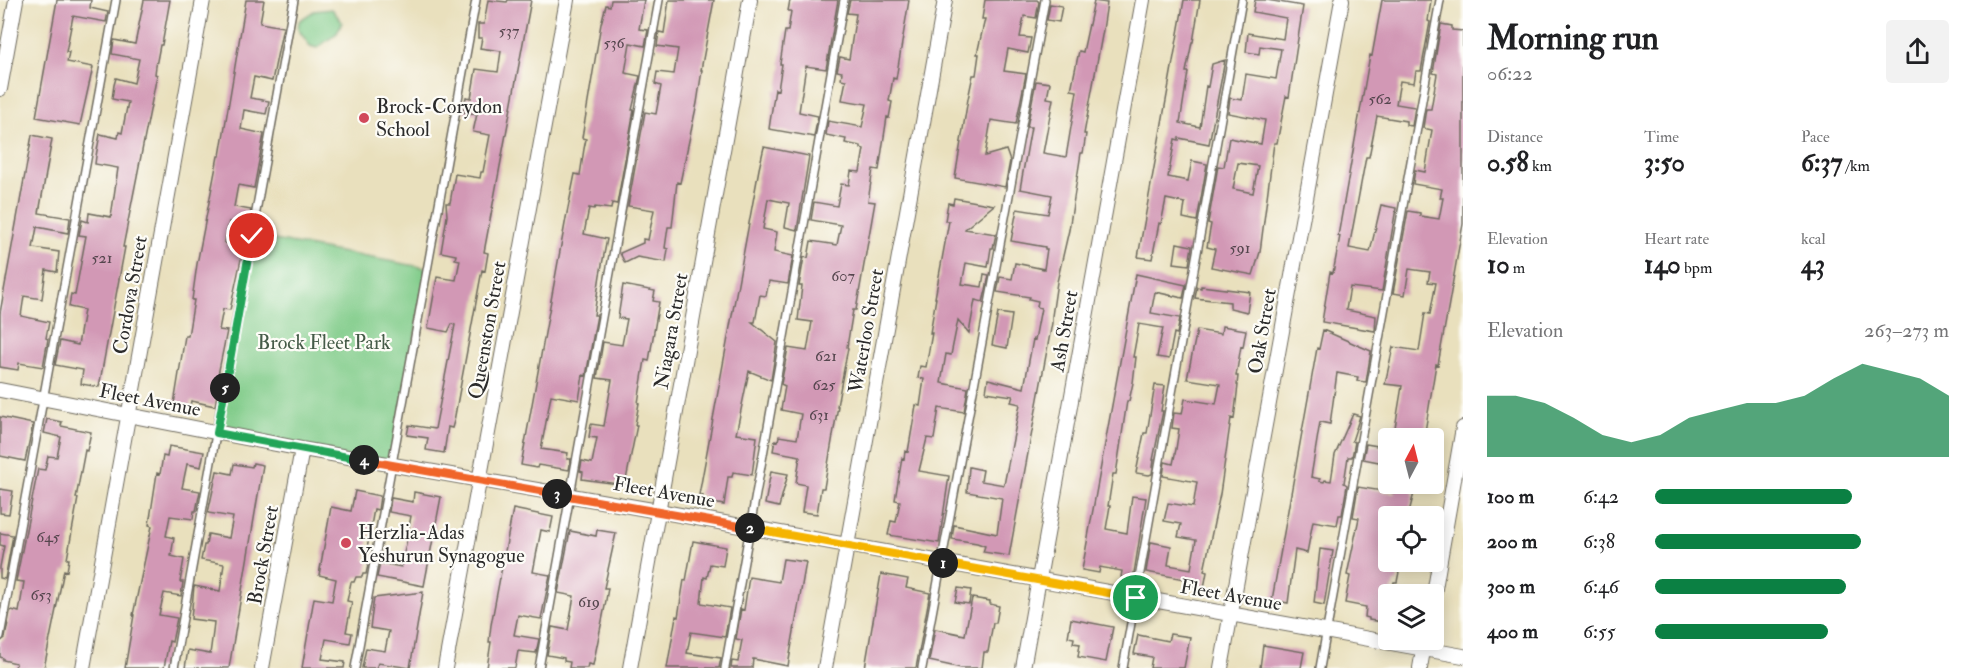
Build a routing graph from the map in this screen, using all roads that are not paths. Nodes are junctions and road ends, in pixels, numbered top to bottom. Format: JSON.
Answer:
{"nodes":[{"id":1,"x":16,"y":0,"type":"edge"},
{"id":2,"x":116,"y":0,"type":"edge"},
{"id":3,"x":203,"y":0,"type":"edge"},
{"id":4,"x":294,"y":0,"type":"edge"},
{"id":5,"x":476,"y":0,"type":"edge"},
{"id":6,"x":567,"y":0,"type":"edge"},
{"id":7,"x":659,"y":0,"type":"edge"},
{"id":8,"x":750,"y":0,"type":"edge"},
{"id":9,"x":844,"y":0,"type":"edge"},
{"id":10,"x":945,"y":0,"type":"edge"},
{"id":11,"x":1045,"y":0,"type":"edge"},
{"id":12,"x":1143,"y":0,"type":"edge"},
{"id":13,"x":1242,"y":0,"type":"edge"},
{"id":14,"x":1342,"y":0,"type":"edge"},
{"id":15,"x":1440,"y":0,"type":"edge"},
{"id":16,"x":0,"y":89,"type":"edge"},
{"id":17,"x":0,"y":390,"type":"edge"},
{"id":18,"x":43,"y":399,"type":"junction"},
{"id":19,"x":128,"y":416,"type":"junction"},
{"id":20,"x":1463,"y":428,"type":"edge"},
{"id":21,"x":217,"y":433,"type":"junction"},
{"id":22,"x":302,"y":449,"type":"junction"},
{"id":23,"x":392,"y":465,"type":"junction"},
{"id":24,"x":479,"y":480,"type":"junction"},
{"id":25,"x":571,"y":496,"type":"junction"},
{"id":26,"x":658,"y":511,"type":"junction"},
{"id":27,"x":750,"y":528,"type":"junction"},
{"id":28,"x":847,"y":545,"type":"junction"},
{"id":29,"x":941,"y":562,"type":"junction"},
{"id":30,"x":1039,"y":580,"type":"junction"},
{"id":31,"x":1436,"y":584,"type":"edge"},
{"id":32,"x":1136,"y":598,"type":"junction"},
{"id":33,"x":1231,"y":615,"type":"junction"},
{"id":34,"x":1327,"y":632,"type":"junction"},
{"id":35,"x":0,"y":636,"type":"edge"},
{"id":36,"x":1378,"y":638,"type":"edge"},
{"id":37,"x":1423,"y":650,"type":"edge"},
{"id":38,"x":1444,"y":650,"type":"edge"},
{"id":39,"x":1463,"y":656,"type":"edge"},
{"id":40,"x":83,"y":668,"type":"edge"},
{"id":41,"x":174,"y":668,"type":"edge"},
{"id":42,"x":262,"y":668,"type":"edge"},
{"id":43,"x":355,"y":668,"type":"edge"},
{"id":44,"x":445,"y":668,"type":"edge"},
{"id":45,"x":539,"y":668,"type":"edge"},
{"id":46,"x":630,"y":668,"type":"edge"},
{"id":47,"x":725,"y":668,"type":"edge"},
{"id":48,"x":825,"y":668,"type":"edge"},
{"id":49,"x":922,"y":668,"type":"edge"},
{"id":50,"x":1023,"y":668,"type":"edge"},
{"id":51,"x":1123,"y":668,"type":"edge"},
{"id":52,"x":1221,"y":668,"type":"edge"},
{"id":53,"x":1320,"y":668,"type":"edge"},
{"id":54,"x":1420,"y":668,"type":"edge"}],
"edges":[{"from":1,"to":16,"type":"street"},
{"from":2,"to":18,"type":"lane"},
{"from":3,"to":19,"type":"street","name":"Cordova Street"},
{"from":4,"to":21,"type":"lane"},
{"from":5,"to":23,"type":"lane"},
{"from":6,"to":24,"type":"street","name":"Queenston Street"},
{"from":7,"to":25,"type":"lane"},
{"from":8,"to":26,"type":"street","name":"Niagara Street"},
{"from":9,"to":27,"type":"lane"},
{"from":10,"to":28,"type":"street","name":"Waterloo Street"},
{"from":11,"to":29,"type":"lane"},
{"from":12,"to":30,"type":"street","name":"Ash Street"},
{"from":13,"to":32,"type":"lane"},
{"from":14,"to":33,"type":"street","name":"Oak Street"},
{"from":15,"to":34,"type":"lane"},
{"from":17,"to":18,"type":"street","name":"Fleet Avenue"},
{"from":18,"to":19,"type":"street","name":"Fleet Avenue"},
{"from":18,"to":35,"type":"lane"},
{"from":19,"to":21,"type":"street","name":"Fleet Avenue"},
{"from":19,"to":40,"type":"street","name":"Cordova Street"},
{"from":20,"to":31,"type":"street"},
{"from":21,"to":22,"type":"street","name":"Fleet Avenue"},
{"from":21,"to":41,"type":"lane"},
{"from":22,"to":23,"type":"street","name":"Fleet Avenue"},
{"from":22,"to":42,"type":"street","name":"Brock Street"},
{"from":23,"to":24,"type":"street","name":"Fleet Avenue"},
{"from":23,"to":43,"type":"lane"},
{"from":24,"to":25,"type":"street","name":"Fleet Avenue"},
{"from":24,"to":44,"type":"street","name":"Queenston Street"},
{"from":25,"to":26,"type":"street","name":"Fleet Avenue"},
{"from":25,"to":45,"type":"lane"},
{"from":26,"to":27,"type":"street","name":"Fleet Avenue"},
{"from":26,"to":46,"type":"street","name":"Niagara Street"},
{"from":27,"to":28,"type":"street","name":"Fleet Avenue"},
{"from":27,"to":47,"type":"lane"},
{"from":28,"to":29,"type":"street","name":"Fleet Avenue"},
{"from":28,"to":48,"type":"street","name":"Waterloo Street"},
{"from":29,"to":30,"type":"street","name":"Fleet Avenue"},
{"from":29,"to":49,"type":"lane"},
{"from":30,"to":32,"type":"street","name":"Fleet Avenue"},
{"from":30,"to":50,"type":"street","name":"Ash Street"},
{"from":32,"to":33,"type":"street","name":"Fleet Avenue"},
{"from":32,"to":51,"type":"lane"},
{"from":33,"to":34,"type":"street","name":"Fleet Avenue"},
{"from":33,"to":52,"type":"street","name":"Oak Street"},
{"from":34,"to":36,"type":"street","name":"Fleet Avenue"},
{"from":34,"to":53,"type":"lane"},
{"from":37,"to":54,"type":"street"},
{"from":38,"to":39,"type":"street","name":"Fleet Avenue"}]}
